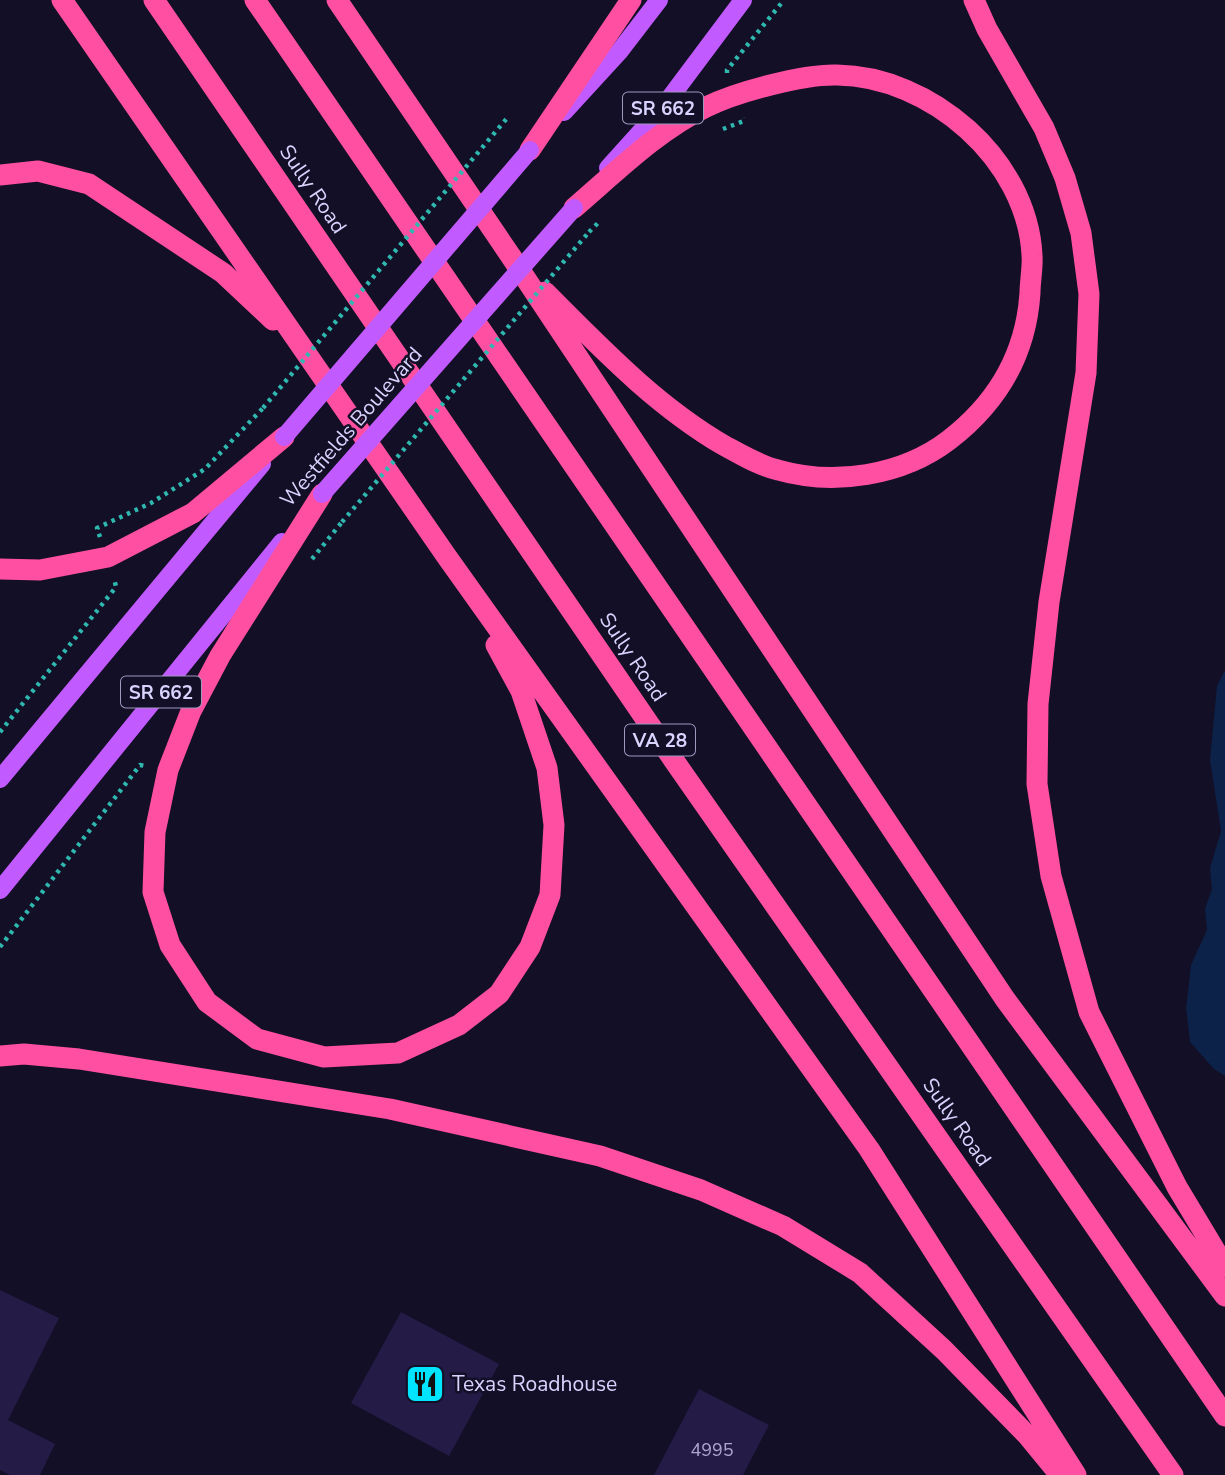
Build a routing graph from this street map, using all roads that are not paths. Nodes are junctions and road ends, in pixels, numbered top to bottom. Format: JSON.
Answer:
{"nodes":[{"id":1,"x":62,"y":0,"type":"edge"},
{"id":2,"x":154,"y":0,"type":"edge"},
{"id":3,"x":255,"y":0,"type":"edge"},
{"id":4,"x":337,"y":0,"type":"edge"},
{"id":5,"x":344,"y":0,"type":"edge"},
{"id":6,"x":631,"y":0,"type":"edge"},
{"id":7,"x":659,"y":0,"type":"edge"},
{"id":8,"x":743,"y":0,"type":"edge"},
{"id":9,"x":974,"y":0,"type":"edge"},
{"id":10,"x":368,"y":46,"type":"junction"},
{"id":11,"x":530,"y":150,"type":"junction"},
{"id":12,"x":0,"y":174,"type":"edge"},
{"id":13,"x":574,"y":208,"type":"junction"},
{"id":14,"x":512,"y":258,"type":"junction"},
{"id":15,"x":303,"y":349,"type":"junction"},
{"id":16,"x":284,"y":437,"type":"junction"},
{"id":17,"x":322,"y":494,"type":"junction"},
{"id":18,"x":447,"y":557,"type":"junction"},
{"id":19,"x":0,"y":569,"type":"edge"},
{"id":20,"x":0,"y":779,"type":"edge"},
{"id":21,"x":0,"y":890,"type":"edge"},
{"id":22,"x":0,"y":1056,"type":"edge"},
{"id":23,"x":1225,"y":1267,"type":"edge"},
{"id":24,"x":1225,"y":1296,"type":"edge"},
{"id":25,"x":1225,"y":1416,"type":"edge"},
{"id":26,"x":1060,"y":1475,"type":"edge"},
{"id":27,"x":1076,"y":1475,"type":"edge"},
{"id":28,"x":1173,"y":1475,"type":"edge"}],
"edges":[{"from":1,"to":15,"type":"highway"},
{"from":2,"to":28,"type":"highway","name":"Sully Road","number":"VA 28"},
{"from":3,"to":25,"type":"highway"},
{"from":4,"to":10,"type":"highway"},
{"from":5,"to":10,"type":"highway"},
{"from":6,"to":11,"type":"highway"},
{"from":7,"to":11,"type":"main road","name":"Westfields Boulevard","number":"SR 662"},
{"from":8,"to":13,"type":"main road","name":"Westfields Boulevard","number":"SR 662"},
{"from":9,"to":23,"type":"highway"},
{"from":10,"to":14,"type":"highway"},
{"from":11,"to":16,"type":"main road","name":"Westfields Boulevard","number":"SR 662","bridge":true},
{"from":12,"to":15,"type":"highway"},
{"from":13,"to":14,"type":"highway"},
{"from":13,"to":17,"type":"main road","name":"Westfields Boulevard","number":"SR 662","bridge":true},
{"from":14,"to":24,"type":"highway"},
{"from":15,"to":18,"type":"highway"},
{"from":16,"to":19,"type":"highway"},
{"from":16,"to":20,"type":"main road","name":"Westfields Boulevard","number":"SR 662"},
{"from":17,"to":18,"type":"highway"},
{"from":17,"to":21,"type":"main road","name":"Westfields Boulevard","number":"SR 662"},
{"from":18,"to":27,"type":"highway"},
{"from":22,"to":26,"type":"highway"}]}
